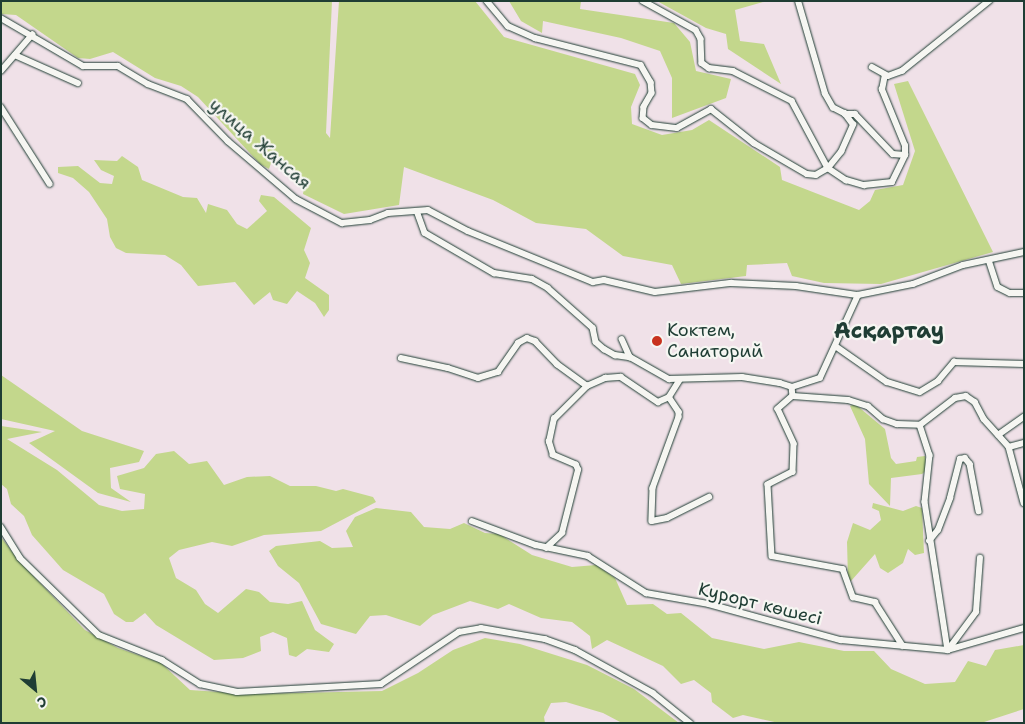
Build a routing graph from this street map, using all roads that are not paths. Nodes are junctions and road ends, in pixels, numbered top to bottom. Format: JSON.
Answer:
{"nodes":[{"id":1,"x":487,"y":1,"type":"edge"},
{"id":2,"x":643,"y":1,"type":"edge"},
{"id":3,"x":798,"y":1,"type":"edge"},
{"id":4,"x":989,"y":1,"type":"edge"},
{"id":5,"x":1,"y":18,"type":"edge"},
{"id":6,"x":32,"y":35,"type":"junction"},
{"id":7,"x":15,"y":55,"type":"junction"},
{"id":8,"x":872,"y":67,"type":"dead end"},
{"id":9,"x":1,"y":71,"type":"edge"},
{"id":10,"x":885,"y":75,"type":"junction"},
{"id":11,"x":78,"y":83,"type":"dead end"},
{"id":12,"x":1,"y":107,"type":"edge"},
{"id":13,"x":845,"y":114,"type":"junction"},
{"id":14,"x":904,"y":155,"type":"junction"},
{"id":15,"x":828,"y":168,"type":"junction"},
{"id":16,"x":50,"y":184,"type":"dead end"},
{"id":17,"x":417,"y":211,"type":"junction"},
{"id":18,"x":1024,"y":252,"type":"edge"},
{"id":19,"x":988,"y":260,"type":"junction"},
{"id":20,"x":1024,"y":293,"type":"edge"},
{"id":21,"x":858,"y":295,"type":"junction"},
{"id":22,"x":622,"y":339,"type":"dead end"},
{"id":23,"x":837,"y":347,"type":"junction"},
{"id":24,"x":630,"y":357,"type":"junction"},
{"id":25,"x":401,"y":358,"type":"dead end"},
{"id":26,"x":1024,"y":364,"type":"edge"},
{"id":27,"x":679,"y":381,"type":"junction"},
{"id":28,"x":587,"y":386,"type":"junction"},
{"id":29,"x":792,"y":387,"type":"junction"},
{"id":30,"x":793,"y":396,"type":"junction"},
{"id":31,"x":669,"y":397,"type":"junction"},
{"id":32,"x":1024,"y":417,"type":"edge"},
{"id":33,"x":920,"y":425,"type":"junction"},
{"id":34,"x":998,"y":435,"type":"junction"},
{"id":35,"x":1024,"y":443,"type":"edge"},
{"id":36,"x":1009,"y":447,"type":"junction"},
{"id":37,"x":709,"y":497,"type":"dead end"},
{"id":38,"x":1024,"y":502,"type":"edge"},
{"id":39,"x":980,"y":511,"type":"dead end"},
{"id":40,"x":472,"y":521,"type":"dead end"},
{"id":41,"x":1,"y":527,"type":"edge"},
{"id":42,"x":930,"y":541,"type":"junction"},
{"id":43,"x":546,"y":548,"type":"junction"},
{"id":44,"x":980,"y":558,"type":"dead end"},
{"id":45,"x":1024,"y":628,"type":"edge"},
{"id":46,"x":903,"y":646,"type":"junction"},
{"id":47,"x":948,"y":650,"type":"junction"},
{"id":48,"x":690,"y":723,"type":"edge"}],
"edges":[{"from":1,"to":15,"type":"street"},
{"from":2,"to":15,"type":"street"},
{"from":3,"to":13,"type":"street"},
{"from":4,"to":10,"type":"street"},
{"from":5,"to":6,"type":"street","name":"улица Жансая"},
{"from":6,"to":7,"type":"street"},
{"from":6,"to":17,"type":"street","name":"улица Жансая"},
{"from":7,"to":9,"type":"street"},
{"from":7,"to":11,"type":"street"},
{"from":8,"to":10,"type":"street"},
{"from":10,"to":14,"type":"street"},
{"from":12,"to":16,"type":"street"},
{"from":13,"to":14,"type":"street"},
{"from":13,"to":15,"type":"street"},
{"from":14,"to":15,"type":"street"},
{"from":17,"to":21,"type":"street","name":"улица Жансая"},
{"from":17,"to":24,"type":"street"},
{"from":18,"to":19,"type":"street","name":"улица Жансая"},
{"from":19,"to":20,"type":"street"},
{"from":19,"to":21,"type":"street","name":"улица Жансая"},
{"from":21,"to":23,"type":"street"},
{"from":22,"to":24,"type":"street"},
{"from":23,"to":26,"type":"street"},
{"from":23,"to":29,"type":"street"},
{"from":24,"to":27,"type":"street"},
{"from":25,"to":28,"type":"street"},
{"from":27,"to":29,"type":"street"},
{"from":27,"to":31,"type":"street"},
{"from":28,"to":31,"type":"street"},
{"from":28,"to":43,"type":"street"},
{"from":29,"to":30,"type":"street"},
{"from":30,"to":33,"type":"street"},
{"from":30,"to":46,"type":"street"},
{"from":31,"to":37,"type":"street"},
{"from":32,"to":34,"type":"street"},
{"from":33,"to":34,"type":"street"},
{"from":33,"to":42,"type":"street"},
{"from":34,"to":36,"type":"street"},
{"from":35,"to":36,"type":"street"},
{"from":36,"to":38,"type":"street"},
{"from":39,"to":42,"type":"street"},
{"from":40,"to":43,"type":"street","name":"Курорт көшесі"},
{"from":41,"to":48,"type":"street"},
{"from":42,"to":47,"type":"street"},
{"from":43,"to":46,"type":"street","name":"Курорт көшесі"},
{"from":44,"to":47,"type":"street"},
{"from":45,"to":47,"type":"street","name":"Курорт көшесі"},
{"from":46,"to":47,"type":"street","name":"Курорт көшесі"}]}
